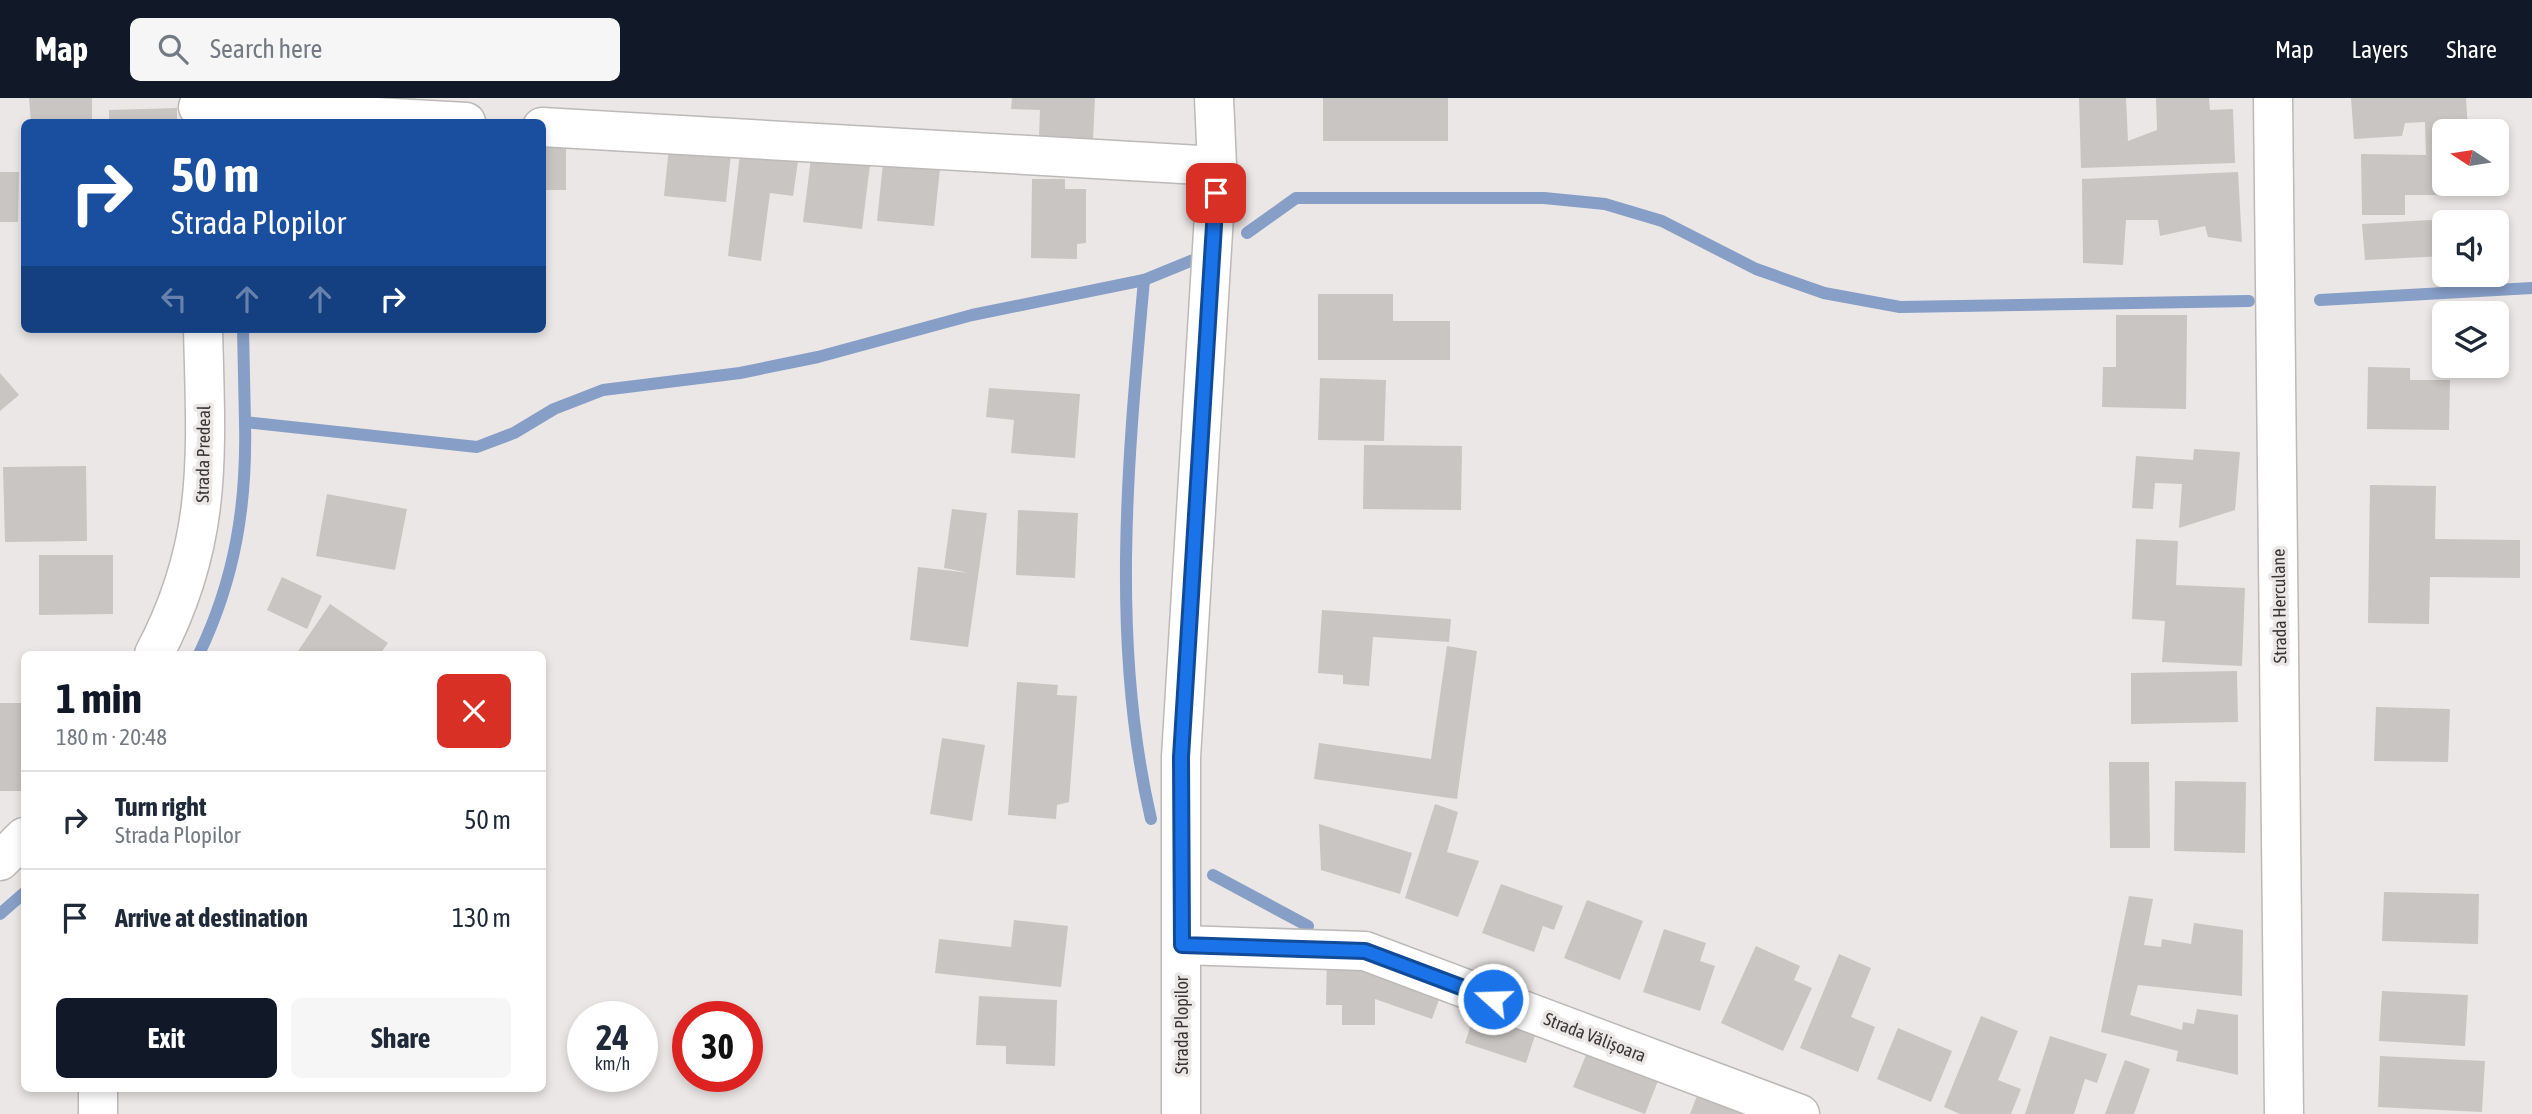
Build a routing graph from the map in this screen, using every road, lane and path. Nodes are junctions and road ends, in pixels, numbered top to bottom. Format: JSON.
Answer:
{"nodes":[{"id":1,"x":1214,"y":98,"type":"edge"},
{"id":2,"x":2273,"y":98,"type":"edge"},
{"id":3,"x":202,"y":109,"type":"edge"},
{"id":4,"x":411,"y":119,"type":"edge"},
{"id":5,"x":546,"y":127,"type":"edge"},
{"id":6,"x":1217,"y":166,"type":"junction"},
{"id":7,"x":203,"y":333,"type":"edge"},
{"id":8,"x":155,"y":651,"type":"edge"},
{"id":9,"x":1182,"y":945,"type":"junction"},
{"id":10,"x":98,"y":1092,"type":"edge"},
{"id":11,"x":98,"y":1114,"type":"edge"},
{"id":12,"x":1181,"y":1114,"type":"edge"},
{"id":13,"x":1800,"y":1114,"type":"edge"},
{"id":14,"x":2284,"y":1114,"type":"edge"}],
"edges":[{"from":1,"to":6,"type":"street","name":"Strada Plopilor"},
{"from":2,"to":14,"type":"street","name":"Strada Herculane"},
{"from":3,"to":4,"type":"street"},
{"from":5,"to":6,"type":"street"},
{"from":6,"to":9,"type":"street","name":"Strada Plopilor"},
{"from":7,"to":8,"type":"street","name":"Strada Predeal"},
{"from":9,"to":12,"type":"street","name":"Strada Plopilor"},
{"from":9,"to":13,"type":"street","name":"Strada Vălișoara"},
{"from":10,"to":11,"type":"street"}]}
